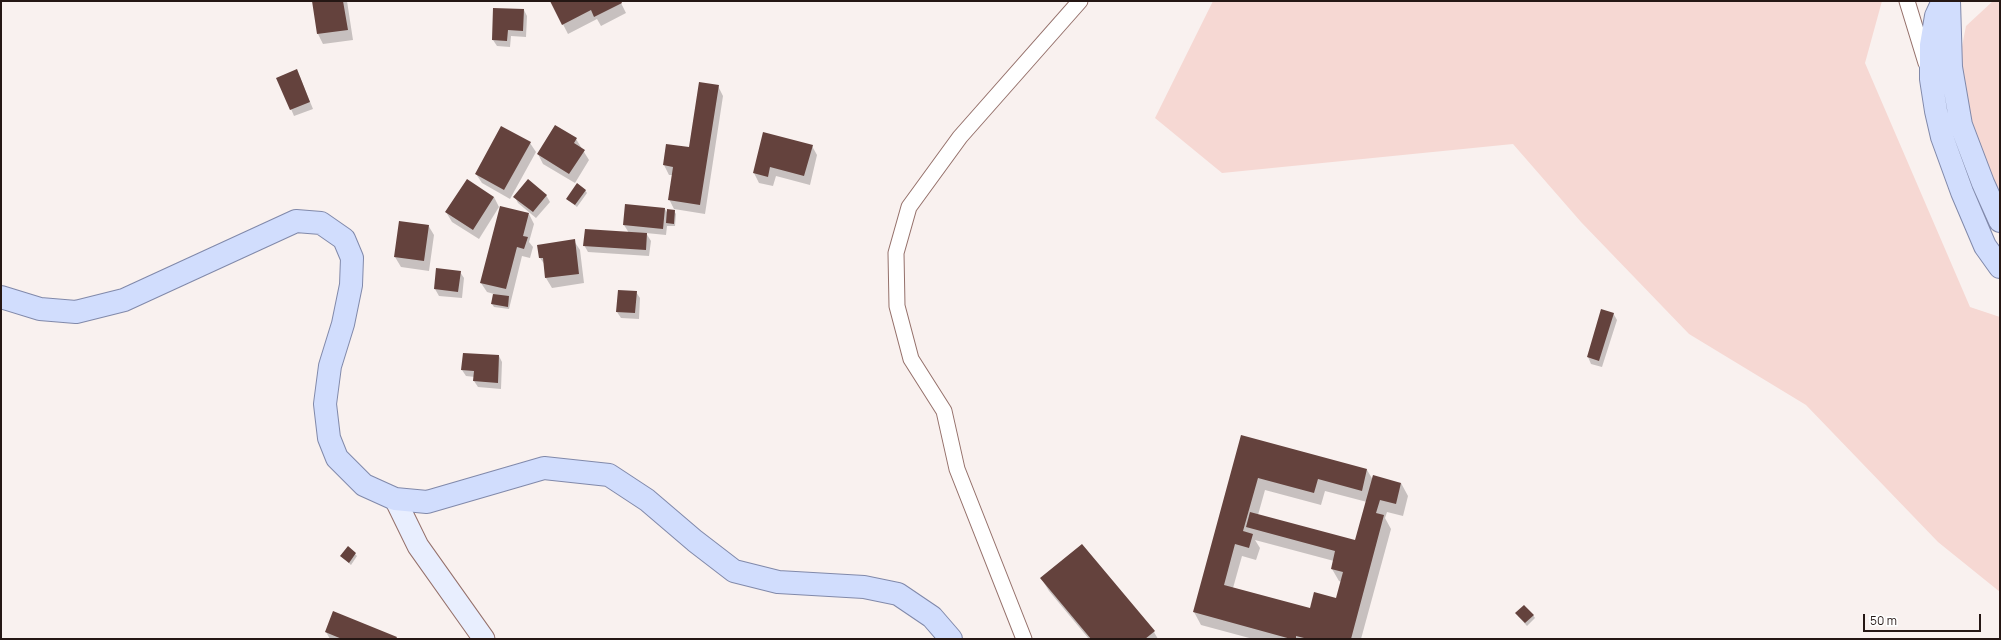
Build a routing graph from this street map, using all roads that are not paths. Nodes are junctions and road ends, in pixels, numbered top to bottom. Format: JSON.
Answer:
{"nodes":[{"id":1,"x":1080,"y":1,"type":"edge"},
{"id":2,"x":1907,"y":1,"type":"edge"},
{"id":3,"x":1943,"y":1,"type":"edge"},
{"id":4,"x":1949,"y":1,"type":"edge"},
{"id":5,"x":1931,"y":79,"type":"junction"},
{"id":6,"x":2000,"y":221,"type":"edge"},
{"id":7,"x":2000,"y":267,"type":"edge"},
{"id":8,"x":1,"y":297,"type":"edge"},
{"id":9,"x":395,"y":499,"type":"junction"},
{"id":10,"x":484,"y":639,"type":"edge"},
{"id":11,"x":951,"y":639,"type":"edge"},
{"id":12,"x":1024,"y":639,"type":"edge"}],
"edges":[{"from":1,"to":12,"type":"street"},
{"from":2,"to":5,"type":"street"},
{"from":3,"to":5,"type":"main road"},
{"from":4,"to":6,"type":"main road"},
{"from":5,"to":7,"type":"main road"},
{"from":8,"to":9,"type":"main road"},
{"from":9,"to":10,"type":"street"},
{"from":9,"to":11,"type":"main road"}]}
